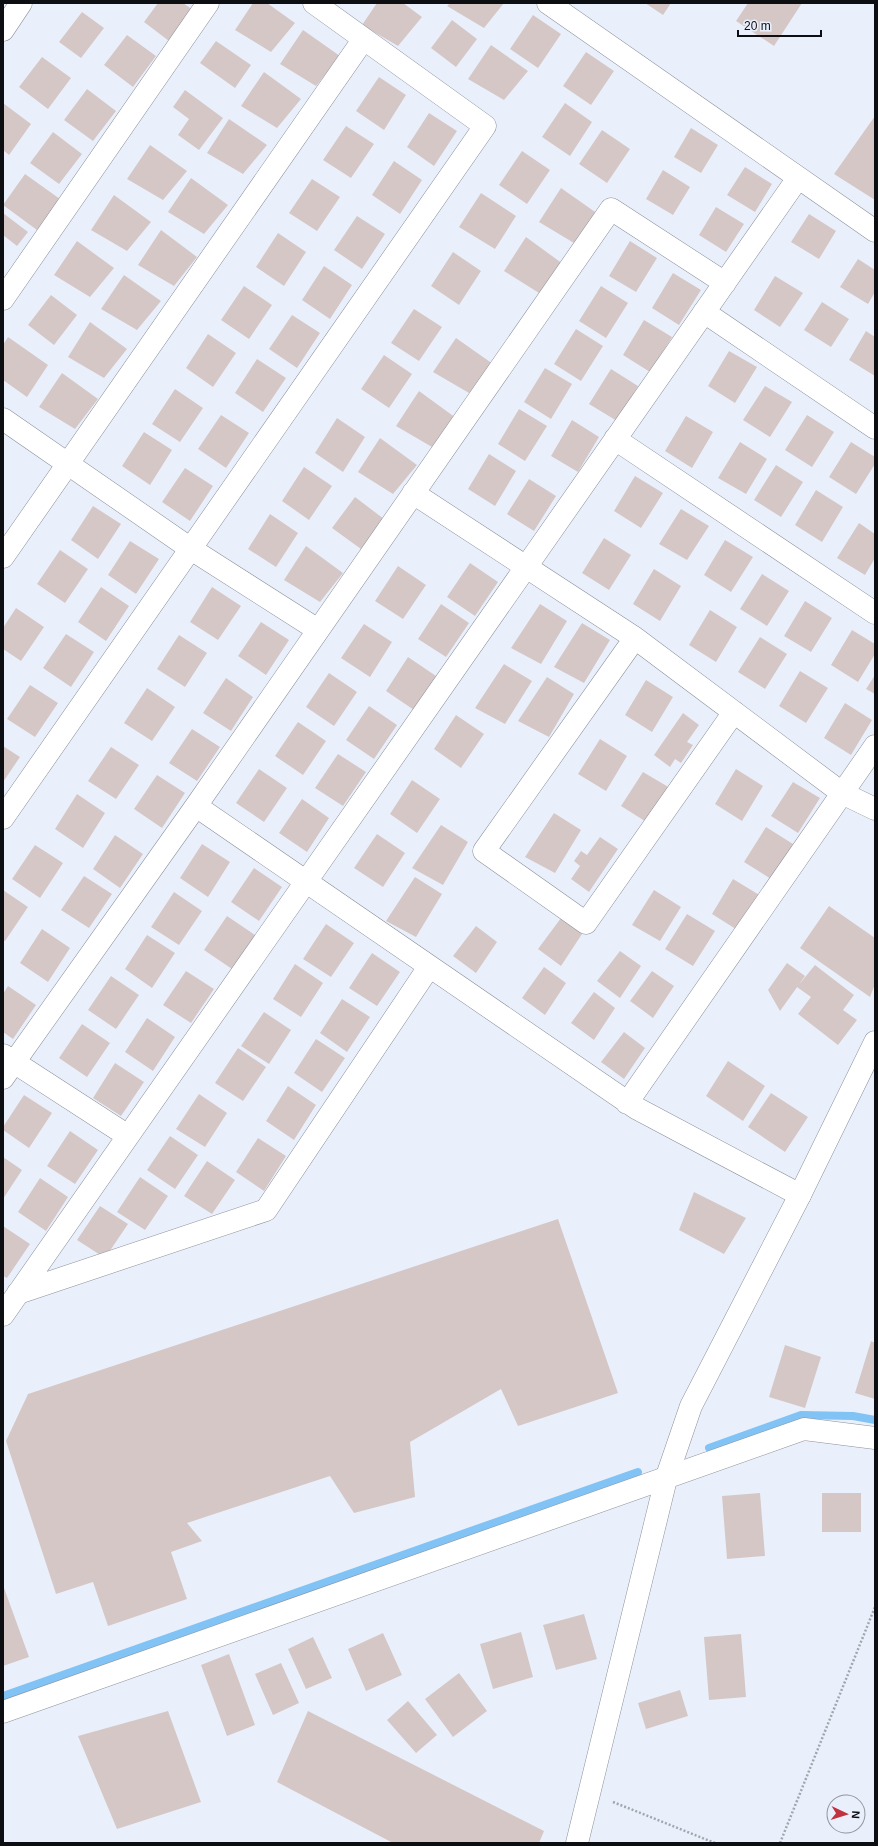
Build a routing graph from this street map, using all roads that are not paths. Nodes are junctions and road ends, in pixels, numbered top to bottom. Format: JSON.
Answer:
{"nodes":[{"id":1,"x":21,"y":3,"type":"edge"},
{"id":2,"x":208,"y":3,"type":"edge"},
{"id":3,"x":314,"y":3,"type":"edge"},
{"id":4,"x":548,"y":3,"type":"edge"},
{"id":5,"x":3,"y":30,"type":"edge"},
{"id":6,"x":364,"y":40,"type":"junction"},
{"id":7,"x":798,"y":178,"type":"junction"},
{"id":8,"x":875,"y":231,"type":"edge"},
{"id":9,"x":725,"y":282,"type":"junction"},
{"id":10,"x":3,"y":299,"type":"edge"},
{"id":11,"x":704,"y":312,"type":"junction"},
{"id":12,"x":3,"y":419,"type":"edge"},
{"id":13,"x":875,"y":428,"type":"edge"},
{"id":14,"x":615,"y":439,"type":"junction"},
{"id":15,"x":68,"y":464,"type":"junction"},
{"id":16,"x":413,"y":493,"type":"junction"},
{"id":17,"x":190,"y":549,"type":"junction"},
{"id":18,"x":3,"y":557,"type":"edge"},
{"id":19,"x":526,"y":567,"type":"junction"},
{"id":20,"x":875,"y":613,"type":"edge"},
{"id":21,"x":318,"y":630,"type":"junction"},
{"id":22,"x":635,"y":638,"type":"junction"},
{"id":23,"x":734,"y":712,"type":"junction"},
{"id":24,"x":875,"y":746,"type":"edge"},
{"id":25,"x":842,"y":793,"type":"junction"},
{"id":26,"x":196,"y":806,"type":"junction"},
{"id":27,"x":875,"y":809,"type":"edge"},
{"id":28,"x":3,"y":818,"type":"edge"},
{"id":29,"x":305,"y":881,"type":"junction"},
{"id":30,"x":429,"y":967,"type":"junction"},
{"id":31,"x":875,"y":1042,"type":"edge"},
{"id":32,"x":7,"y":1065,"type":"edge"},
{"id":33,"x":627,"y":1103,"type":"junction"},
{"id":34,"x":128,"y":1136,"type":"junction"},
{"id":35,"x":800,"y":1195,"type":"junction"},
{"id":36,"x":18,"y":1293,"type":"junction"},
{"id":37,"x":3,"y":1315,"type":"edge"},
{"id":38,"x":875,"y":1438,"type":"edge"},
{"id":39,"x":666,"y":1479,"type":"junction"},
{"id":40,"x":3,"y":1712,"type":"edge"},
{"id":41,"x":577,"y":1843,"type":"edge"}],
"edges":[{"from":1,"to":5,"type":"street"},
{"from":2,"to":10,"type":"street"},
{"from":3,"to":6,"type":"street"},
{"from":4,"to":7,"type":"street"},
{"from":6,"to":15,"type":"street"},
{"from":6,"to":17,"type":"street"},
{"from":7,"to":8,"type":"street"},
{"from":7,"to":9,"type":"street"},
{"from":9,"to":11,"type":"street"},
{"from":9,"to":16,"type":"street"},
{"from":11,"to":13,"type":"street"},
{"from":11,"to":14,"type":"street"},
{"from":12,"to":15,"type":"street"},
{"from":14,"to":19,"type":"street"},
{"from":14,"to":20,"type":"street"},
{"from":15,"to":17,"type":"street"},
{"from":15,"to":18,"type":"street"},
{"from":16,"to":19,"type":"street"},
{"from":16,"to":21,"type":"street"},
{"from":17,"to":21,"type":"street"},
{"from":17,"to":28,"type":"street"},
{"from":19,"to":22,"type":"street"},
{"from":19,"to":29,"type":"street"},
{"from":21,"to":26,"type":"street"},
{"from":22,"to":23,"type":"street"},
{"from":22,"to":23,"type":"street"},
{"from":23,"to":25,"type":"street"},
{"from":24,"to":25,"type":"street"},
{"from":25,"to":27,"type":"street"},
{"from":25,"to":33,"type":"street"},
{"from":26,"to":29,"type":"street"},
{"from":26,"to":32,"type":"street"},
{"from":29,"to":30,"type":"street"},
{"from":29,"to":34,"type":"street"},
{"from":30,"to":33,"type":"street"},
{"from":30,"to":36,"type":"street"},
{"from":31,"to":35,"type":"street"},
{"from":32,"to":34,"type":"street"},
{"from":33,"to":35,"type":"street"},
{"from":34,"to":36,"type":"street"},
{"from":35,"to":39,"type":"street"},
{"from":36,"to":37,"type":"street"},
{"from":38,"to":39,"type":"street"},
{"from":39,"to":40,"type":"street"},
{"from":39,"to":41,"type":"street"}]}
